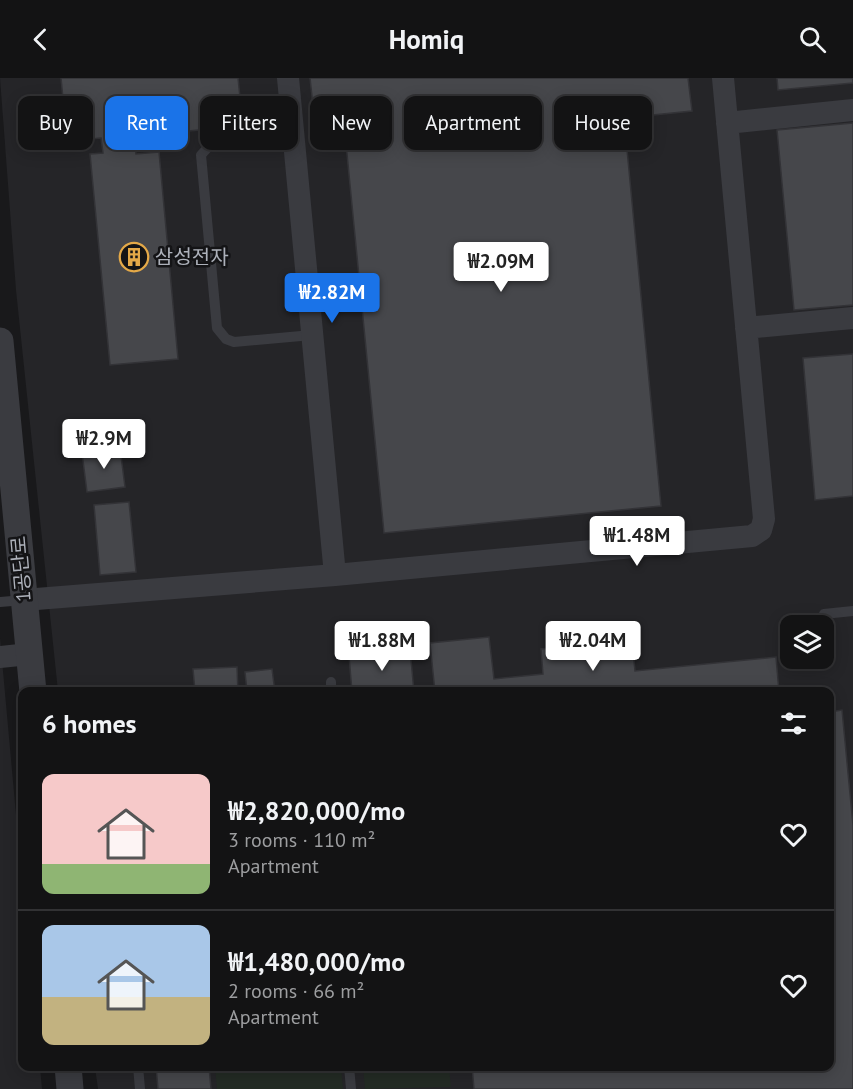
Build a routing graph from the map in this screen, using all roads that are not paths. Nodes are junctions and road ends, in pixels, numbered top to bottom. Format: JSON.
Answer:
{"nodes":[{"id":1,"x":288,"y":78,"type":"edge"},
{"id":2,"x":723,"y":78,"type":"edge"},
{"id":3,"x":290,"y":96,"type":"edge"},
{"id":4,"x":853,"y":110,"type":"edge"},
{"id":5,"x":727,"y":123,"type":"junction"},
{"id":6,"x":206,"y":150,"type":"edge"},
{"id":7,"x":294,"y":150,"type":"edge"},
{"id":8,"x":853,"y":318,"type":"edge"},
{"id":9,"x":746,"y":328,"type":"junction"},
{"id":10,"x":312,"y":335,"type":"junction"},
{"id":11,"x":0,"y":341,"type":"edge"},
{"id":12,"x":3,"y":405,"type":"edge"},
{"id":13,"x":335,"y":574,"type":"junction"},
{"id":14,"x":12,"y":601,"type":"edge"},
{"id":15,"x":853,"y":611,"type":"edge"},
{"id":16,"x":824,"y":614,"type":"dead end"},
{"id":17,"x":29,"y":654,"type":"junction"},
{"id":18,"x":0,"y":657,"type":"edge"},
{"id":19,"x":32,"y":687,"type":"edge"},
{"id":20,"x":68,"y":1071,"type":"edge"},
{"id":21,"x":138,"y":1071,"type":"edge"},
{"id":22,"x":349,"y":1071,"type":"edge"},
{"id":23,"x":70,"y":1089,"type":"edge"},
{"id":24,"x":140,"y":1089,"type":"edge"},
{"id":25,"x":351,"y":1089,"type":"edge"}],
"edges":[{"from":1,"to":3,"type":"street"},
{"from":2,"to":5,"type":"street"},
{"from":4,"to":5,"type":"street"},
{"from":5,"to":9,"type":"street"},
{"from":6,"to":10,"type":"lane"},
{"from":7,"to":10,"type":"street"},
{"from":8,"to":9,"type":"street"},
{"from":9,"to":13,"type":"street"},
{"from":10,"to":13,"type":"street"},
{"from":11,"to":12,"type":"street","name":"1공단로"},
{"from":12,"to":14,"type":"street","name":"1공단로"},
{"from":13,"to":14,"type":"street"},
{"from":14,"to":17,"type":"street","name":"1공단로"},
{"from":15,"to":16,"type":"lane"},
{"from":17,"to":18,"type":"street"},
{"from":17,"to":19,"type":"street","name":"1공단로"},
{"from":20,"to":23,"type":"street"},
{"from":21,"to":24,"type":"lane"},
{"from":22,"to":25,"type":"lane"}]}
